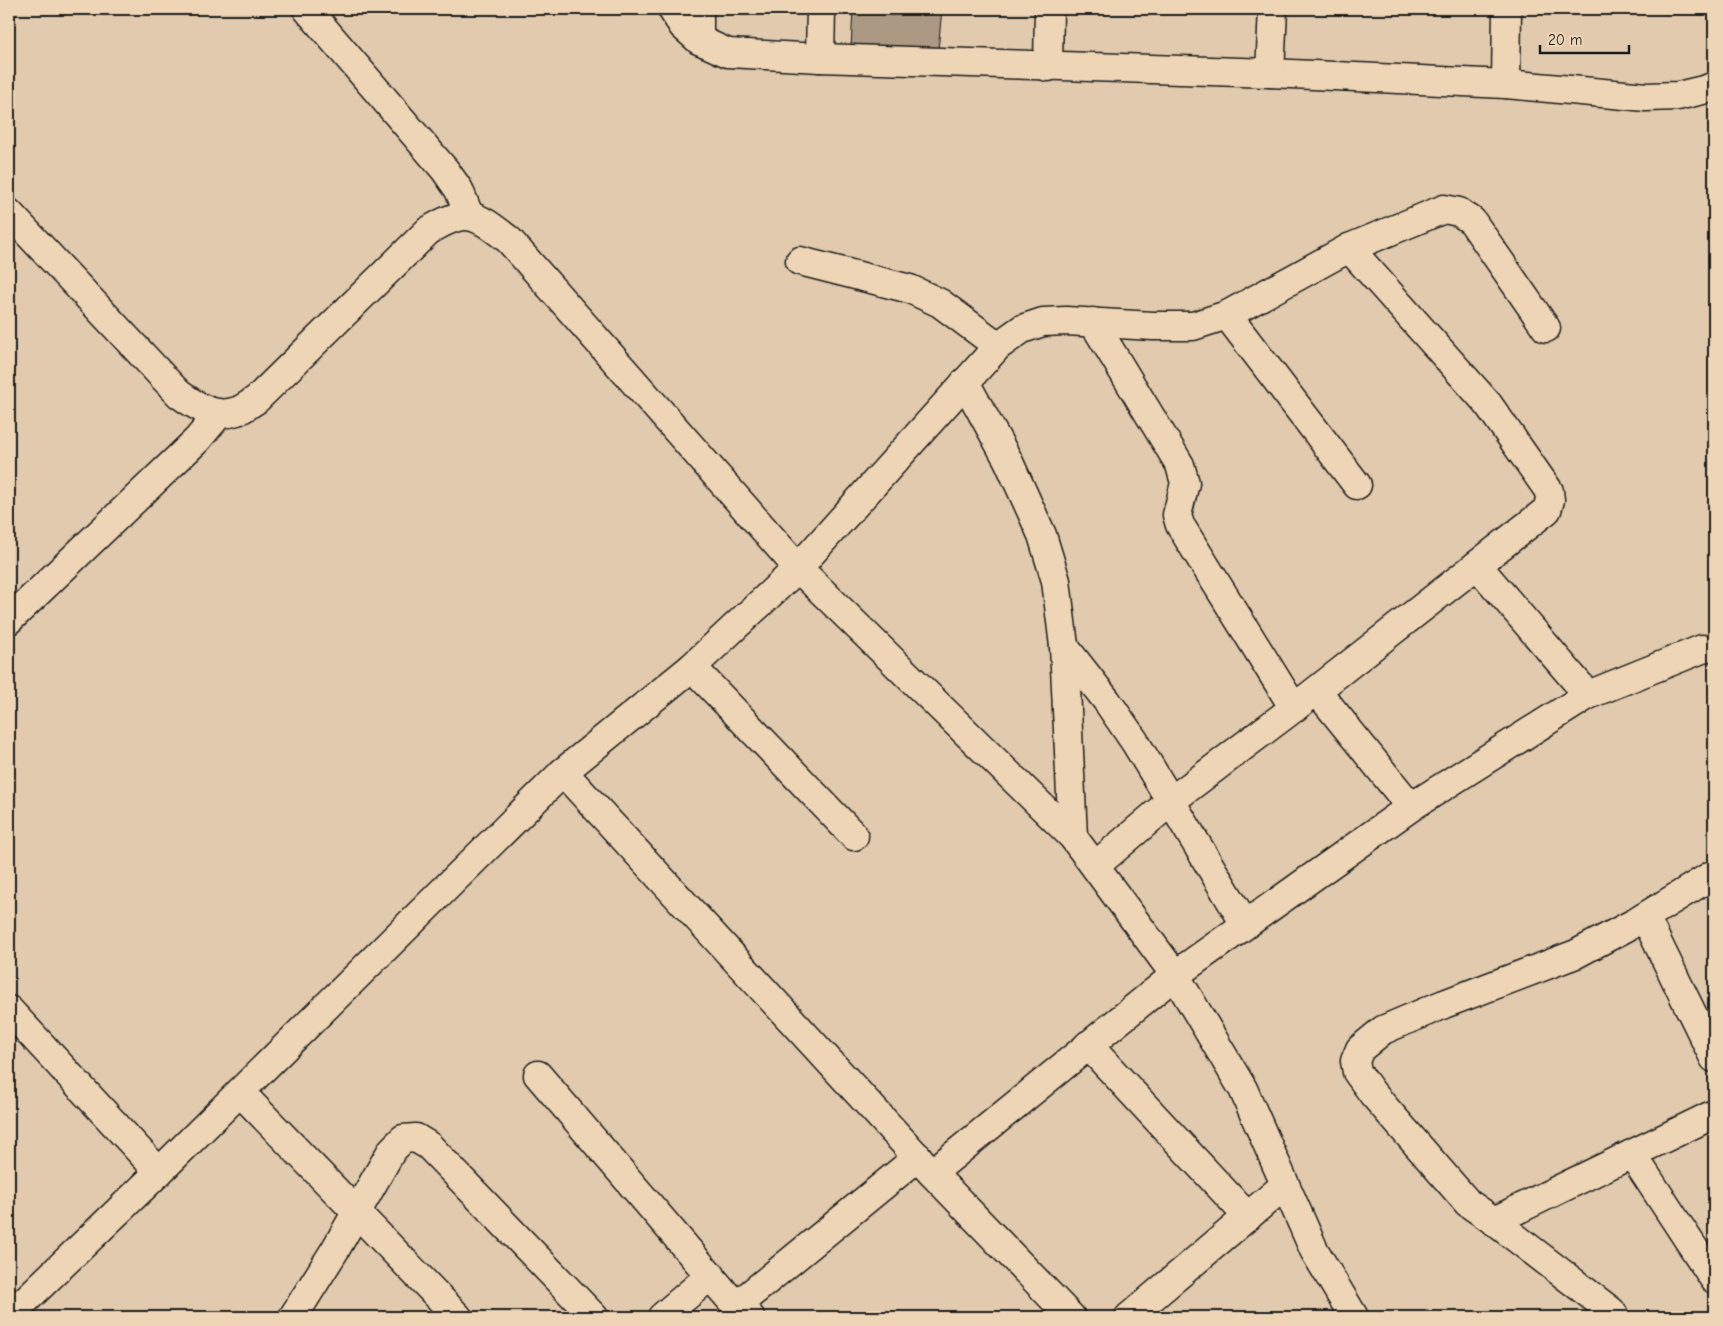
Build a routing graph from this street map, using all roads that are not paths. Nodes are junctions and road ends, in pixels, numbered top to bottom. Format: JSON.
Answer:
{"nodes":[{"id":1,"x":307,"y":9,"type":"edge"},
{"id":2,"x":672,"y":9,"type":"edge"},
{"id":3,"x":699,"y":9,"type":"edge"},
{"id":4,"x":821,"y":9,"type":"edge"},
{"id":5,"x":1049,"y":9,"type":"edge"},
{"id":6,"x":1273,"y":9,"type":"edge"},
{"id":7,"x":1507,"y":9,"type":"edge"},
{"id":8,"x":700,"y":40,"type":"junction"},
{"id":9,"x":820,"y":58,"type":"junction"},
{"id":10,"x":1048,"y":67,"type":"junction"},
{"id":11,"x":1270,"y":73,"type":"junction"},
{"id":12,"x":1506,"y":84,"type":"junction"},
{"id":13,"x":1714,"y":86,"type":"edge"},
{"id":14,"x":9,"y":213,"type":"edge"},
{"id":15,"x":469,"y":215,"type":"junction"},
{"id":16,"x":1349,"y":248,"type":"junction"},
{"id":17,"x":800,"y":262,"type":"dead end"},
{"id":18,"x":1227,"y":315,"type":"junction"},
{"id":19,"x":1093,"y":322,"type":"junction"},
{"id":20,"x":1546,"y":328,"type":"dead end"},
{"id":21,"x":998,"y":346,"type":"junction"},
{"id":22,"x":965,"y":382,"type":"junction"},
{"id":23,"x":218,"y":414,"type":"junction"},
{"id":24,"x":1357,"y":485,"type":"dead end"},
{"id":25,"x":1477,"y":565,"type":"junction"},
{"id":26,"x":798,"y":568,"type":"junction"},
{"id":27,"x":9,"y":620,"type":"edge"},
{"id":28,"x":1064,"y":646,"type":"junction"},
{"id":29,"x":1702,"y":648,"type":"dead end"},
{"id":30,"x":692,"y":667,"type":"junction"},
{"id":31,"x":1317,"y":691,"type":"junction"},
{"id":32,"x":1588,"y":695,"type":"junction"},
{"id":33,"x":1294,"y":708,"type":"junction"},
{"id":34,"x":563,"y":772,"type":"junction"},
{"id":35,"x":1171,"y":801,"type":"junction"},
{"id":36,"x":1411,"y":807,"type":"junction"},
{"id":37,"x":854,"y":836,"type":"dead end"},
{"id":38,"x":1073,"y":836,"type":"junction"},
{"id":39,"x":1094,"y":866,"type":"junction"},
{"id":40,"x":1714,"y":874,"type":"edge"},
{"id":41,"x":1645,"y":916,"type":"junction"},
{"id":42,"x":1245,"y":924,"type":"junction"},
{"id":43,"x":1175,"y":975,"type":"junction"},
{"id":44,"x":9,"y":1010,"type":"edge"},
{"id":45,"x":1088,"y":1045,"type":"junction"},
{"id":46,"x":1714,"y":1058,"type":"edge"},
{"id":47,"x":538,"y":1075,"type":"dead end"},
{"id":48,"x":240,"y":1092,"type":"junction"},
{"id":49,"x":1714,"y":1114,"type":"edge"},
{"id":50,"x":1632,"y":1154,"type":"junction"},
{"id":51,"x":925,"y":1165,"type":"junction"},
{"id":52,"x":159,"y":1172,"type":"junction"},
{"id":53,"x":1286,"y":1185,"type":"junction"},
{"id":54,"x":357,"y":1213,"type":"junction"},
{"id":55,"x":1248,"y":1217,"type":"junction"},
{"id":56,"x":1494,"y":1221,"type":"junction"},
{"id":57,"x":711,"y":1275,"type":"junction"},
{"id":58,"x":1714,"y":1279,"type":"edge"},
{"id":59,"x":743,"y":1311,"type":"edge"},
{"id":60,"x":9,"y":1316,"type":"edge"},
{"id":61,"x":293,"y":1317,"type":"edge"},
{"id":62,"x":458,"y":1317,"type":"edge"},
{"id":63,"x":594,"y":1317,"type":"edge"},
{"id":64,"x":662,"y":1317,"type":"edge"},
{"id":65,"x":1071,"y":1317,"type":"edge"},
{"id":66,"x":1129,"y":1317,"type":"edge"},
{"id":67,"x":1354,"y":1317,"type":"edge"},
{"id":68,"x":1615,"y":1317,"type":"edge"}],
"edges":[{"from":1,"to":15,"type":"street"},
{"from":2,"to":8,"type":"street"},
{"from":3,"to":8,"type":"street"},
{"from":4,"to":9,"type":"street"},
{"from":5,"to":10,"type":"street"},
{"from":6,"to":11,"type":"street"},
{"from":7,"to":12,"type":"street"},
{"from":8,"to":9,"type":"street"},
{"from":9,"to":10,"type":"street"},
{"from":10,"to":11,"type":"street"},
{"from":11,"to":12,"type":"street"},
{"from":12,"to":13,"type":"street"},
{"from":14,"to":23,"type":"street"},
{"from":15,"to":23,"type":"street"},
{"from":15,"to":26,"type":"street"},
{"from":16,"to":18,"type":"street"},
{"from":16,"to":20,"type":"street"},
{"from":16,"to":25,"type":"street"},
{"from":17,"to":21,"type":"street"},
{"from":18,"to":19,"type":"street"},
{"from":18,"to":24,"type":"street"},
{"from":19,"to":21,"type":"street"},
{"from":19,"to":33,"type":"street"},
{"from":21,"to":22,"type":"street"},
{"from":22,"to":26,"type":"street"},
{"from":22,"to":28,"type":"street"},
{"from":23,"to":27,"type":"street"},
{"from":25,"to":31,"type":"street"},
{"from":25,"to":32,"type":"street"},
{"from":26,"to":30,"type":"street"},
{"from":26,"to":38,"type":"street"},
{"from":28,"to":35,"type":"street"},
{"from":28,"to":38,"type":"street"},
{"from":29,"to":32,"type":"street"},
{"from":30,"to":34,"type":"street"},
{"from":30,"to":37,"type":"street"},
{"from":31,"to":33,"type":"street"},
{"from":31,"to":36,"type":"street"},
{"from":32,"to":36,"type":"street"},
{"from":33,"to":35,"type":"street"},
{"from":34,"to":48,"type":"street"},
{"from":34,"to":51,"type":"street"},
{"from":35,"to":39,"type":"street"},
{"from":35,"to":42,"type":"street"},
{"from":36,"to":42,"type":"street"},
{"from":38,"to":39,"type":"street"},
{"from":39,"to":43,"type":"street"},
{"from":40,"to":41,"type":"street"},
{"from":41,"to":46,"type":"street"},
{"from":41,"to":56,"type":"street"},
{"from":42,"to":43,"type":"street"},
{"from":43,"to":45,"type":"street"},
{"from":43,"to":53,"type":"street"},
{"from":44,"to":52,"type":"street"},
{"from":45,"to":51,"type":"street"},
{"from":45,"to":55,"type":"street"},
{"from":47,"to":57,"type":"street"},
{"from":48,"to":52,"type":"street"},
{"from":48,"to":54,"type":"street"},
{"from":49,"to":50,"type":"street"},
{"from":50,"to":56,"type":"street"},
{"from":50,"to":58,"type":"street"},
{"from":51,"to":59,"type":"street"},
{"from":51,"to":65,"type":"street"},
{"from":52,"to":60,"type":"street"},
{"from":53,"to":55,"type":"street"},
{"from":53,"to":67,"type":"street"},
{"from":54,"to":61,"type":"street"},
{"from":54,"to":62,"type":"street"},
{"from":54,"to":63,"type":"street"},
{"from":55,"to":66,"type":"street"},
{"from":56,"to":68,"type":"street"},
{"from":57,"to":59,"type":"street"},
{"from":57,"to":64,"type":"street"}]}
